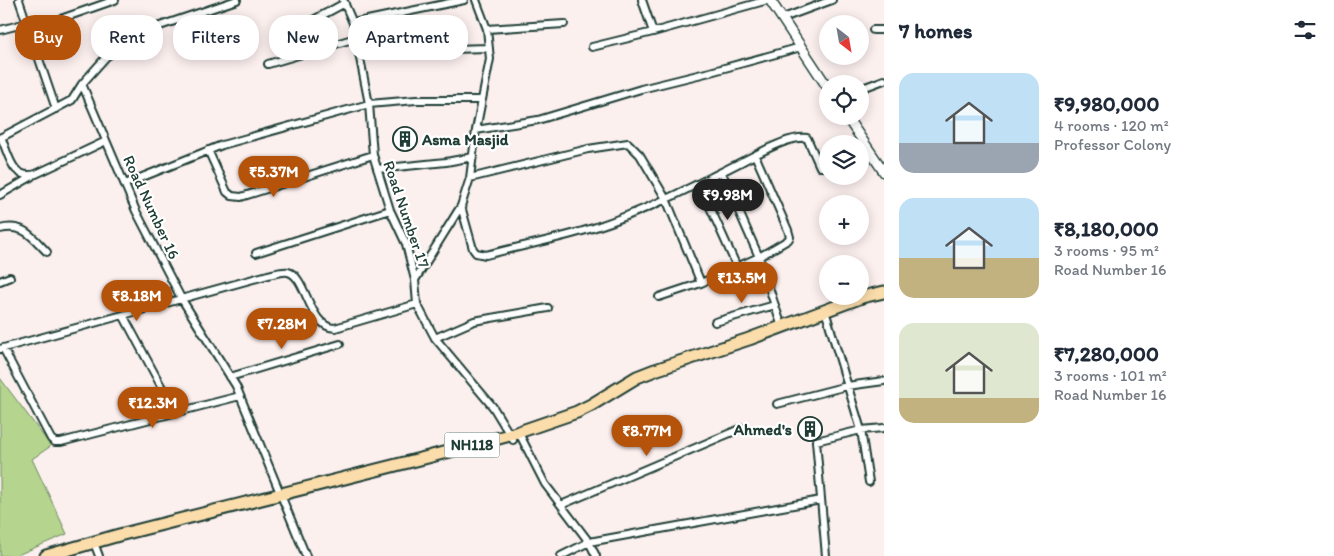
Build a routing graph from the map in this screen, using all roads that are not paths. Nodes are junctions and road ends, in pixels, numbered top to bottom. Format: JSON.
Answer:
{"nodes":[{"id":1,"x":20,"y":0,"type":"edge"},
{"id":2,"x":115,"y":0,"type":"edge"},
{"id":3,"x":237,"y":0,"type":"edge"},
{"id":4,"x":464,"y":0,"type":"edge"},
{"id":5,"x":476,"y":0,"type":"edge"},
{"id":6,"x":642,"y":0,"type":"edge"},
{"id":7,"x":769,"y":0,"type":"edge"},
{"id":8,"x":832,"y":0,"type":"edge"},
{"id":9,"x":344,"y":2,"type":"edge"},
{"id":10,"x":25,"y":15,"type":"edge"},
{"id":11,"x":72,"y":15,"type":"edge"},
{"id":12,"x":321,"y":15,"type":"edge"},
{"id":13,"x":350,"y":15,"type":"edge"},
{"id":14,"x":392,"y":15,"type":"edge"},
{"id":15,"x":783,"y":18,"type":"junction"},
{"id":16,"x":564,"y":24,"type":"dead end"},
{"id":17,"x":15,"y":26,"type":"edge"},
{"id":18,"x":487,"y":29,"type":"junction"},
{"id":19,"x":0,"y":30,"type":"edge"},
{"id":20,"x":872,"y":30,"type":"dead end"},
{"id":21,"x":884,"y":30,"type":"edge"},
{"id":22,"x":652,"y":32,"type":"junction"},
{"id":23,"x":348,"y":40,"type":"edge"},
{"id":24,"x":592,"y":47,"type":"dead end"},
{"id":25,"x":801,"y":47,"type":"junction"},
{"id":26,"x":489,"y":48,"type":"junction"},
{"id":27,"x":468,"y":49,"type":"edge"},
{"id":28,"x":39,"y":60,"type":"edge"},
{"id":29,"x":360,"y":60,"type":"edge"},
{"id":30,"x":268,"y":64,"type":"dead end"},
{"id":31,"x":819,"y":75,"type":"edge"},
{"id":32,"x":884,"y":80,"type":"edge"},
{"id":33,"x":82,"y":84,"type":"junction"},
{"id":34,"x":869,"y":86,"type":"edge"},
{"id":35,"x":482,"y":100,"type":"junction"},
{"id":36,"x":369,"y":104,"type":"junction"},
{"id":37,"x":56,"y":109,"type":"junction"},
{"id":38,"x":476,"y":130,"type":"junction"},
{"id":39,"x":0,"y":137,"type":"edge"},
{"id":40,"x":106,"y":141,"type":"junction"},
{"id":41,"x":208,"y":150,"type":"junction"},
{"id":42,"x":373,"y":155,"type":"junction"},
{"id":43,"x":754,"y":155,"type":"junction"},
{"id":44,"x":472,"y":157,"type":"junction"},
{"id":45,"x":869,"y":157,"type":"edge"},
{"id":46,"x":819,"y":165,"type":"edge"},
{"id":47,"x":883,"y":167,"type":"edge"},
{"id":48,"x":377,"y":168,"type":"junction"},
{"id":49,"x":722,"y":173,"type":"junction"},
{"id":50,"x":36,"y":174,"type":"junction"},
{"id":51,"x":470,"y":178,"type":"junction"},
{"id":52,"x":124,"y":184,"type":"junction"},
{"id":53,"x":700,"y":184,"type":"junction"},
{"id":54,"x":0,"y":196,"type":"edge"},
{"id":55,"x":666,"y":199,"type":"junction"},
{"id":56,"x":461,"y":206,"type":"junction"},
{"id":57,"x":390,"y":210,"type":"junction"},
{"id":58,"x":0,"y":229,"type":"edge"},
{"id":59,"x":47,"y":252,"type":"dead end"},
{"id":60,"x":256,"y":253,"type":"dead end"},
{"id":61,"x":759,"y":257,"type":"junction"},
{"id":62,"x":737,"y":267,"type":"junction"},
{"id":63,"x":10,"y":277,"type":"dead end"},
{"id":64,"x":415,"y":280,"type":"junction"},
{"id":65,"x":0,"y":281,"type":"edge"},
{"id":66,"x":701,"y":283,"type":"junction"},
{"id":67,"x":884,"y":292,"type":"edge"},
{"id":68,"x":659,"y":297,"type":"dead end"},
{"id":69,"x":181,"y":298,"type":"junction"},
{"id":70,"x":884,"y":298,"type":"edge"},
{"id":71,"x":416,"y":304,"type":"junction"},
{"id":72,"x":775,"y":305,"type":"junction"},
{"id":73,"x":548,"y":308,"type":"dead end"},
{"id":74,"x":123,"y":315,"type":"junction"},
{"id":75,"x":827,"y":317,"type":"junction"},
{"id":76,"x":715,"y":322,"type":"dead end"},
{"id":77,"x":782,"y":327,"type":"junction"},
{"id":78,"x":435,"y":338,"type":"junction"},
{"id":79,"x":340,"y":344,"type":"dead end"},
{"id":80,"x":1,"y":349,"type":"edge"},
{"id":81,"x":230,"y":377,"type":"junction"},
{"id":82,"x":884,"y":381,"type":"edge"},
{"id":83,"x":847,"y":386,"type":"junction"},
{"id":84,"x":240,"y":396,"type":"junction"},
{"id":85,"x":777,"y":404,"type":"dead end"},
{"id":86,"x":175,"y":412,"type":"junction"},
{"id":87,"x":742,"y":428,"type":"dead end"},
{"id":88,"x":884,"y":428,"type":"edge"},
{"id":89,"x":860,"y":430,"type":"junction"},
{"id":90,"x":515,"y":437,"type":"junction"},
{"id":91,"x":868,"y":482,"type":"dead end"},
{"id":92,"x":282,"y":496,"type":"junction"},
{"id":93,"x":821,"y":500,"type":"junction"},
{"id":94,"x":561,"y":505,"type":"junction"},
{"id":95,"x":589,"y":542,"type":"junction"},
{"id":96,"x":98,"y":552,"type":"edge"},
{"id":97,"x":46,"y":556,"type":"edge"},
{"id":98,"x":69,"y":556,"type":"edge"},
{"id":99,"x":306,"y":556,"type":"edge"},
{"id":100,"x":561,"y":556,"type":"edge"},
{"id":101,"x":596,"y":556,"type":"edge"},
{"id":102,"x":826,"y":556,"type":"edge"}],
"edges":[{"from":1,"to":10,"type":"street"},
{"from":2,"to":11,"type":"street"},
{"from":3,"to":33,"type":"street"},
{"from":4,"to":14,"type":"street"},
{"from":5,"to":18,"type":"street"},
{"from":6,"to":22,"type":"street"},
{"from":7,"to":15,"type":"main road"},
{"from":7,"to":22,"type":"street"},
{"from":8,"to":15,"type":"street"},
{"from":9,"to":12,"type":"street"},
{"from":9,"to":13,"type":"street","name":"Road Number 17"},
{"from":15,"to":25,"type":"main road"},
{"from":16,"to":18,"type":"street"},
{"from":17,"to":19,"type":"street"},
{"from":18,"to":26,"type":"street"},
{"from":20,"to":21,"type":"street"},
{"from":22,"to":24,"type":"street"},
{"from":23,"to":30,"type":"street"},
{"from":25,"to":31,"type":"main road"},
{"from":25,"to":38,"type":"street"},
{"from":26,"to":27,"type":"street"},
{"from":26,"to":35,"type":"street"},
{"from":28,"to":37,"type":"street"},
{"from":29,"to":36,"type":"street","name":"Road Number 17"},
{"from":32,"to":34,"type":"street"},
{"from":33,"to":37,"type":"street"},
{"from":33,"to":40,"type":"street","name":"Road Number 16"},
{"from":35,"to":36,"type":"street"},
{"from":35,"to":38,"type":"street"},
{"from":36,"to":41,"type":"street"},
{"from":36,"to":42,"type":"street","name":"Road Number 17"},
{"from":37,"to":39,"type":"street"},
{"from":38,"to":44,"type":"street"},
{"from":39,"to":50,"type":"street"},
{"from":40,"to":50,"type":"street"},
{"from":40,"to":52,"type":"street","name":"Road Number 16"},
{"from":41,"to":42,"type":"street"},
{"from":41,"to":52,"type":"street"},
{"from":42,"to":48,"type":"street","name":"Road Number 17"},
{"from":43,"to":46,"type":"street"},
{"from":43,"to":49,"type":"street"},
{"from":43,"to":61,"type":"street"},
{"from":44,"to":48,"type":"street"},
{"from":44,"to":51,"type":"street"},
{"from":45,"to":47,"type":"main road"},
{"from":48,"to":57,"type":"street","name":"Road Number 17"},
{"from":49,"to":53,"type":"street"},
{"from":49,"to":61,"type":"street"},
{"from":50,"to":54,"type":"street"},
{"from":51,"to":55,"type":"street"},
{"from":51,"to":56,"type":"street"},
{"from":52,"to":69,"type":"street","name":"Road Number 16"},
{"from":53,"to":55,"type":"street"},
{"from":53,"to":62,"type":"street"},
{"from":55,"to":56,"type":"street"},
{"from":55,"to":66,"type":"street"},
{"from":56,"to":64,"type":"street"},
{"from":57,"to":60,"type":"street"},
{"from":57,"to":64,"type":"street","name":"Road Number 17"},
{"from":58,"to":59,"type":"street"},
{"from":61,"to":62,"type":"street"},
{"from":61,"to":72,"type":"street"},
{"from":62,"to":66,"type":"street"},
{"from":63,"to":65,"type":"street"},
{"from":64,"to":71,"type":"street","name":"Road Number 17"},
{"from":66,"to":68,"type":"street"},
{"from":67,"to":77,"type":"highway","number":"NH118"},
{"from":69,"to":71,"type":"street"},
{"from":69,"to":74,"type":"street"},
{"from":69,"to":81,"type":"street","name":"Road Number 16"},
{"from":70,"to":75,"type":"highway","number":"NH118"},
{"from":71,"to":78,"type":"street","name":"Road Number 17"},
{"from":72,"to":76,"type":"street"},
{"from":72,"to":77,"type":"street"},
{"from":73,"to":78,"type":"street"},
{"from":74,"to":80,"type":"street"},
{"from":74,"to":86,"type":"street"},
{"from":75,"to":83,"type":"street"},
{"from":75,"to":90,"type":"highway","number":"NH118"},
{"from":77,"to":90,"type":"highway","number":"NH118"},
{"from":78,"to":90,"type":"street","name":"Road Number 17"},
{"from":79,"to":81,"type":"street"},
{"from":80,"to":86,"type":"street"},
{"from":81,"to":84,"type":"street","name":"Road Number 16"},
{"from":82,"to":83,"type":"street"},
{"from":83,"to":85,"type":"street"},
{"from":83,"to":89,"type":"street"},
{"from":84,"to":86,"type":"street"},
{"from":84,"to":92,"type":"street","name":"Road Number 16"},
{"from":87,"to":94,"type":"street"},
{"from":88,"to":89,"type":"street"},
{"from":89,"to":91,"type":"street"},
{"from":89,"to":93,"type":"street"},
{"from":90,"to":92,"type":"highway","number":"NH118"},
{"from":90,"to":94,"type":"street","name":"Road Number 17"},
{"from":92,"to":96,"type":"highway","number":"NH118"},
{"from":92,"to":97,"type":"highway","number":"NH118"},
{"from":92,"to":99,"type":"street","name":"Road Number 16"},
{"from":93,"to":95,"type":"street"},
{"from":93,"to":102,"type":"street"},
{"from":94,"to":95,"type":"street","name":"Road Number 17"},
{"from":95,"to":100,"type":"street"},
{"from":95,"to":101,"type":"street","name":"Road Number 17"},
{"from":96,"to":98,"type":"highway","number":"NH118"}]}
